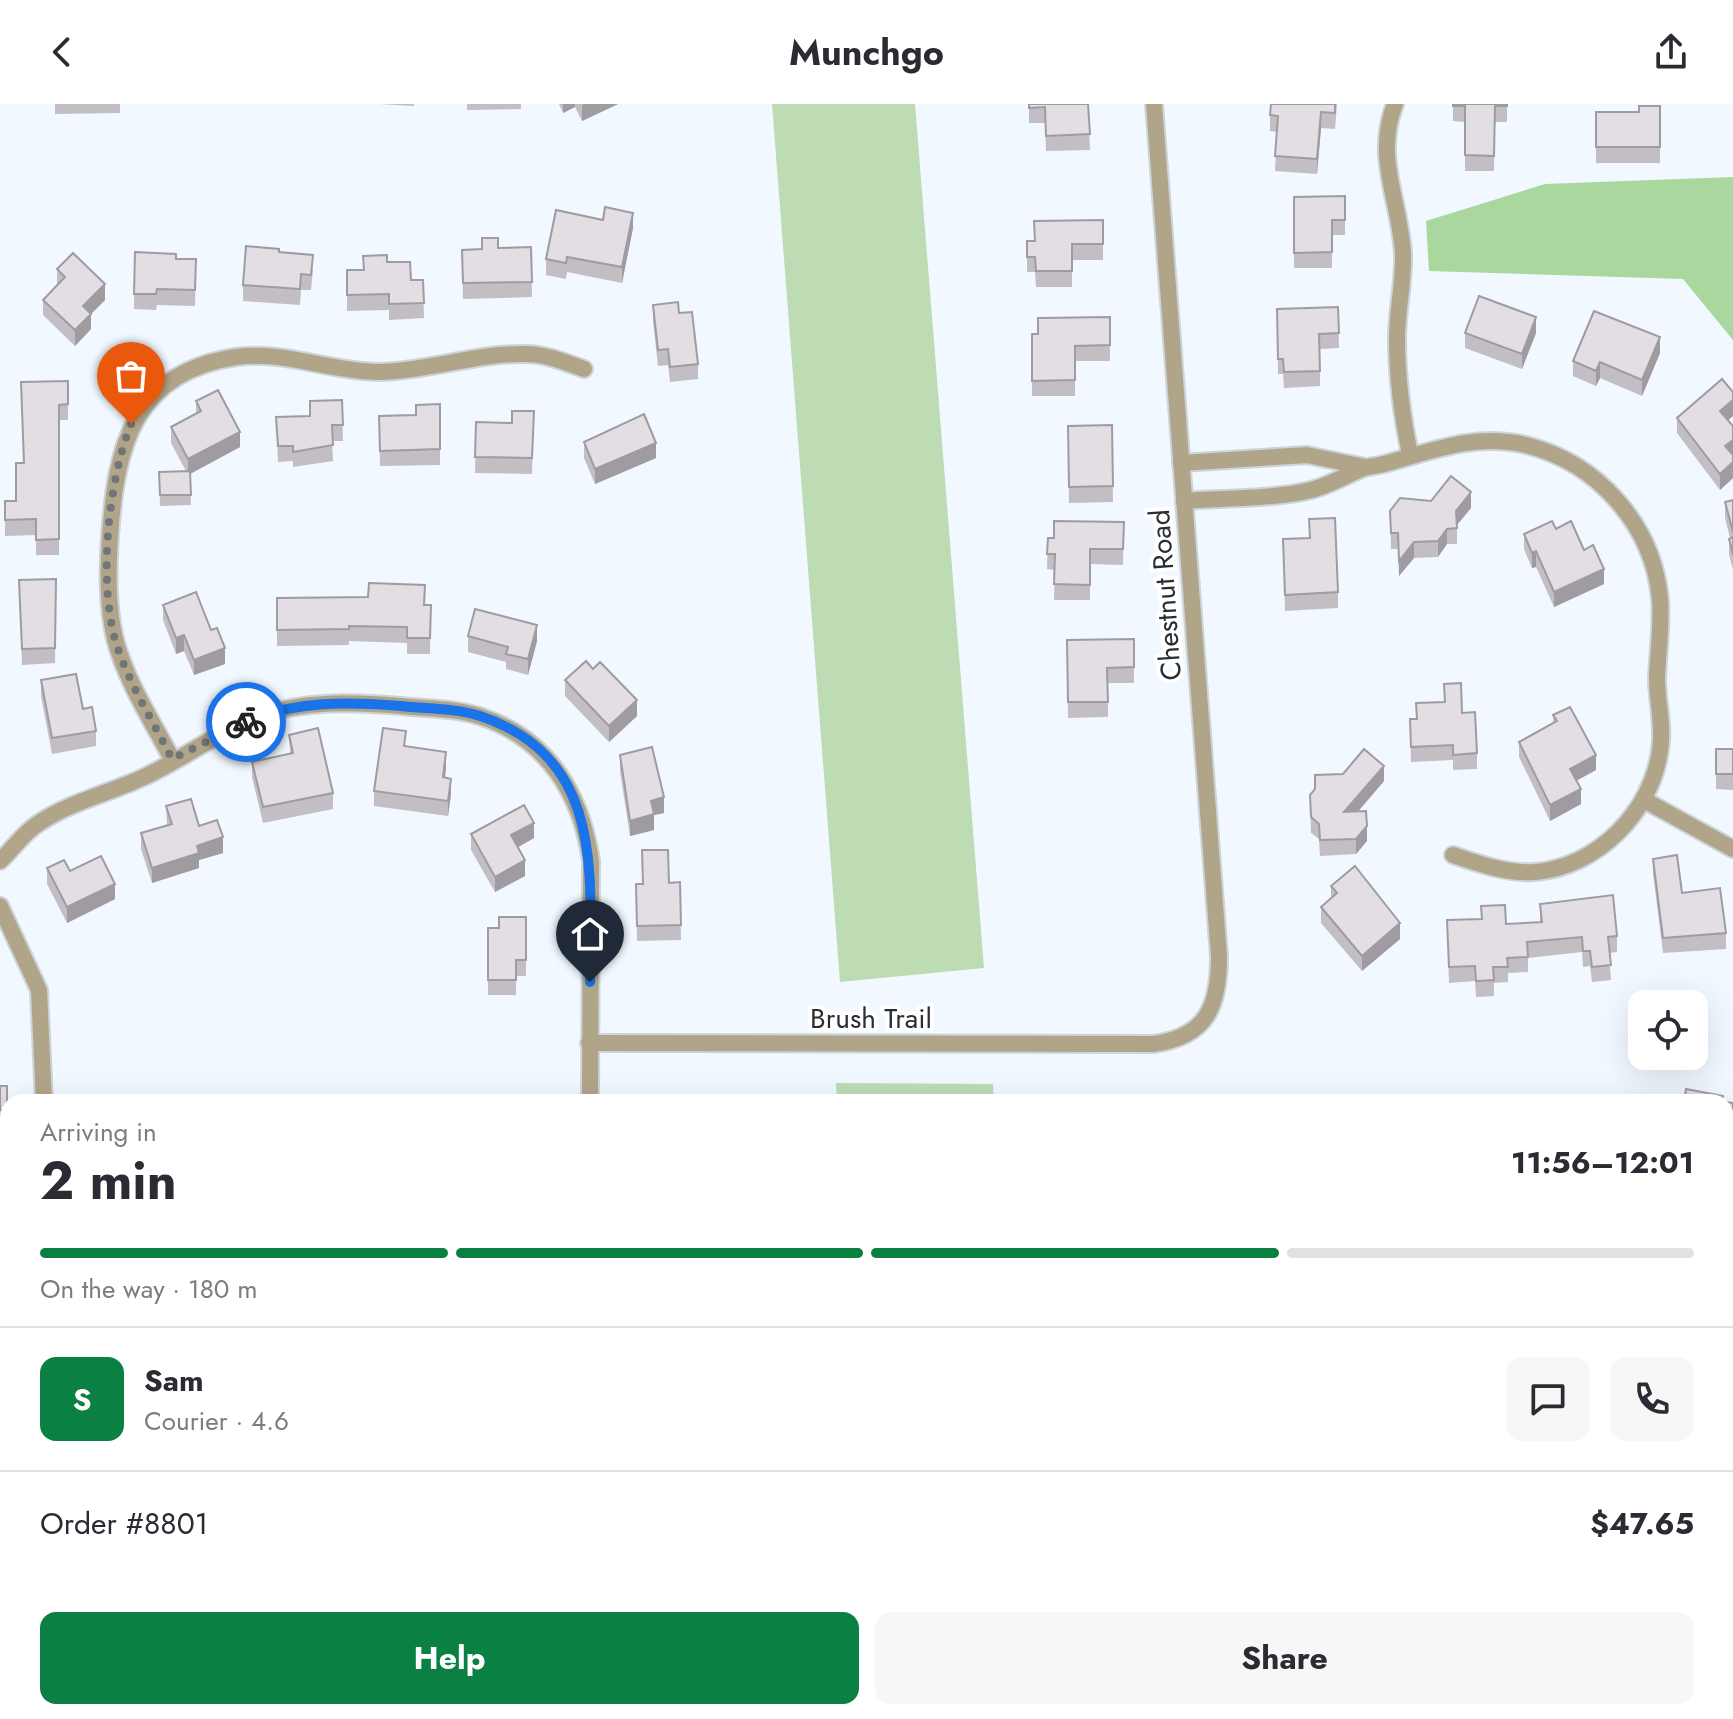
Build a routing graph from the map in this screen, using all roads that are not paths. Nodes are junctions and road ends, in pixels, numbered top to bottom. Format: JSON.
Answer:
{"nodes":[{"id":1,"x":1154,"y":104,"type":"edge"},
{"id":2,"x":1395,"y":104,"type":"edge"},
{"id":3,"x":584,"y":369,"type":"dead end"},
{"id":4,"x":129,"y":372,"type":"dead end"},
{"id":5,"x":154,"y":395,"type":"junction"},
{"id":6,"x":1410,"y":454,"type":"junction"},
{"id":7,"x":1181,"y":463,"type":"junction"},
{"id":8,"x":1365,"y":467,"type":"junction"},
{"id":9,"x":1184,"y":501,"type":"junction"},
{"id":10,"x":172,"y":759,"type":"junction"},
{"id":11,"x":1644,"y":800,"type":"junction"},
{"id":12,"x":1733,"y":849,"type":"edge"},
{"id":13,"x":1453,"y":855,"type":"dead end"},
{"id":14,"x":0,"y":861,"type":"edge"},
{"id":15,"x":0,"y":906,"type":"edge"},
{"id":16,"x":589,"y":1043,"type":"junction"},
{"id":17,"x":1153,"y":1044,"type":"joint"},
{"id":18,"x":44,"y":1094,"type":"edge"},
{"id":19,"x":590,"y":1094,"type":"edge"}],
"edges":[{"from":1,"to":7,"type":"street","name":"Chestnut Road"},
{"from":2,"to":6,"type":"street"},
{"from":3,"to":5,"type":"street"},
{"from":4,"to":5,"type":"street"},
{"from":5,"to":10,"type":"street"},
{"from":6,"to":8,"type":"street"},
{"from":6,"to":11,"type":"street"},
{"from":7,"to":8,"type":"street"},
{"from":7,"to":9,"type":"street","name":"Chestnut Road"},
{"from":8,"to":9,"type":"street"},
{"from":9,"to":17,"type":"street","name":"Chestnut Road"},
{"from":10,"to":14,"type":"street"},
{"from":10,"to":16,"type":"street"},
{"from":11,"to":12,"type":"street"},
{"from":11,"to":13,"type":"street"},
{"from":15,"to":18,"type":"street"},
{"from":16,"to":17,"type":"street","name":"Brush Trail"},
{"from":16,"to":19,"type":"street"}]}
